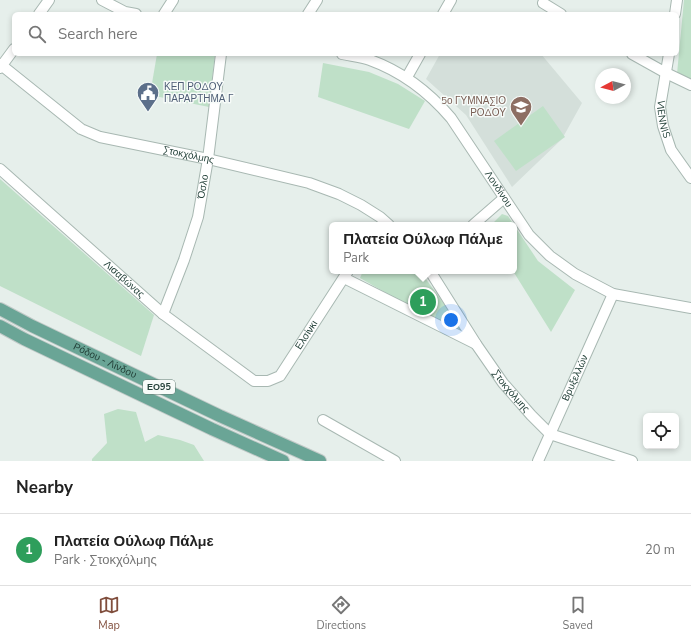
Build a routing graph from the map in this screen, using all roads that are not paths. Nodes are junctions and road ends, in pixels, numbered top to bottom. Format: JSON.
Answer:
{"nodes":[{"id":1,"x":49,"y":0,"type":"edge"},
{"id":2,"x":102,"y":0,"type":"edge"},
{"id":3,"x":173,"y":0,"type":"edge"},
{"id":4,"x":317,"y":0,"type":"edge"},
{"id":5,"x":451,"y":0,"type":"edge"},
{"id":6,"x":677,"y":0,"type":"edge"},
{"id":7,"x":543,"y":3,"type":"dead end"},
{"id":8,"x":40,"y":12,"type":"edge"},
{"id":9,"x":125,"y":12,"type":"edge"},
{"id":10,"x":165,"y":12,"type":"edge"},
{"id":11,"x":309,"y":12,"type":"edge"},
{"id":12,"x":444,"y":12,"type":"edge"},
{"id":13,"x":558,"y":12,"type":"edge"},
{"id":14,"x":675,"y":12,"type":"edge"},
{"id":15,"x":12,"y":52,"type":"edge"},
{"id":16,"x":221,"y":56,"type":"edge"},
{"id":17,"x":351,"y":56,"type":"edge"},
{"id":18,"x":419,"y":56,"type":"edge"},
{"id":19,"x":635,"y":56,"type":"edge"},
{"id":20,"x":669,"y":56,"type":"edge"},
{"id":21,"x":1,"y":66,"type":"edge"},
{"id":22,"x":666,"y":74,"type":"junction"},
{"id":23,"x":407,"y":77,"type":"junction"},
{"id":24,"x":691,"y":85,"type":"edge"},
{"id":25,"x":208,"y":159,"type":"junction"},
{"id":26,"x":0,"y":169,"type":"edge"},
{"id":27,"x":691,"y":178,"type":"edge"},
{"id":28,"x":504,"y":198,"type":"junction"},
{"id":29,"x":378,"y":221,"type":"edge"},
{"id":30,"x":476,"y":222,"type":"edge"},
{"id":31,"x":346,"y":274,"type":"edge"},
{"id":32,"x":432,"y":274,"type":"edge"},
{"id":33,"x":613,"y":294,"type":"junction"},
{"id":34,"x":691,"y":308,"type":"edge"},
{"id":35,"x":0,"y":309,"type":"edge"},
{"id":36,"x":163,"y":314,"type":"junction"},
{"id":37,"x":0,"y":326,"type":"edge"},
{"id":38,"x":476,"y":344,"type":"junction"},
{"id":39,"x":254,"y":381,"type":"joint"},
{"id":40,"x":323,"y":420,"type":"dead end"},
{"id":41,"x":550,"y":434,"type":"junction"},
{"id":42,"x":283,"y":461,"type":"edge"},
{"id":43,"x":320,"y":461,"type":"edge"},
{"id":44,"x":395,"y":461,"type":"edge"},
{"id":45,"x":538,"y":461,"type":"edge"},
{"id":46,"x":632,"y":461,"type":"edge"}],
"edges":[{"from":1,"to":8,"type":"street"},
{"from":2,"to":9,"type":"street"},
{"from":3,"to":10,"type":"street"},
{"from":4,"to":11,"type":"street"},
{"from":5,"to":12,"type":"street"},
{"from":6,"to":14,"type":"street"},
{"from":7,"to":13,"type":"street"},
{"from":15,"to":21,"type":"street"},
{"from":16,"to":25,"type":"street","name":"Όσλο"},
{"from":17,"to":23,"type":"street","name":"Λονδίνου"},
{"from":18,"to":23,"type":"street"},
{"from":19,"to":22,"type":"street"},
{"from":20,"to":22,"type":"street","name":"VIENNIS"},
{"from":21,"to":25,"type":"street","name":"Στοκχόλμης"},
{"from":22,"to":24,"type":"street"},
{"from":22,"to":27,"type":"street","name":"VIENNIS"},
{"from":23,"to":28,"type":"street","name":"Λονδίνου"},
{"from":25,"to":29,"type":"street","name":"Στοκχόλμης"},
{"from":25,"to":36,"type":"street","name":"Όσλο"},
{"from":26,"to":36,"type":"street","name":"Λισαβώνας"},
{"from":28,"to":30,"type":"street"},
{"from":28,"to":33,"type":"street","name":"Λονδίνου"},
{"from":31,"to":38,"type":"street"},
{"from":31,"to":39,"type":"street","name":"Ελσίνκι"},
{"from":32,"to":38,"type":"street","name":"Στοκχόλμης"},
{"from":33,"to":34,"type":"street","name":"Λονδίνου"},
{"from":33,"to":41,"type":"street","name":"Βρυξελλών"},
{"from":35,"to":43,"type":"main road","name":"Ρόδου - Λίνδου","number":"ΕΟ95"},
{"from":36,"to":39,"type":"street","name":"Λισαβώνας"},
{"from":37,"to":42,"type":"main road","name":"Ρόδου - Λίνδου","number":"ΕΟ95"},
{"from":38,"to":41,"type":"street","name":"Στοκχόλμης"},
{"from":40,"to":44,"type":"street"},
{"from":41,"to":45,"type":"street","name":"Βρυξελλών"},
{"from":41,"to":46,"type":"street","name":"Στοκχόλμης"}]}
